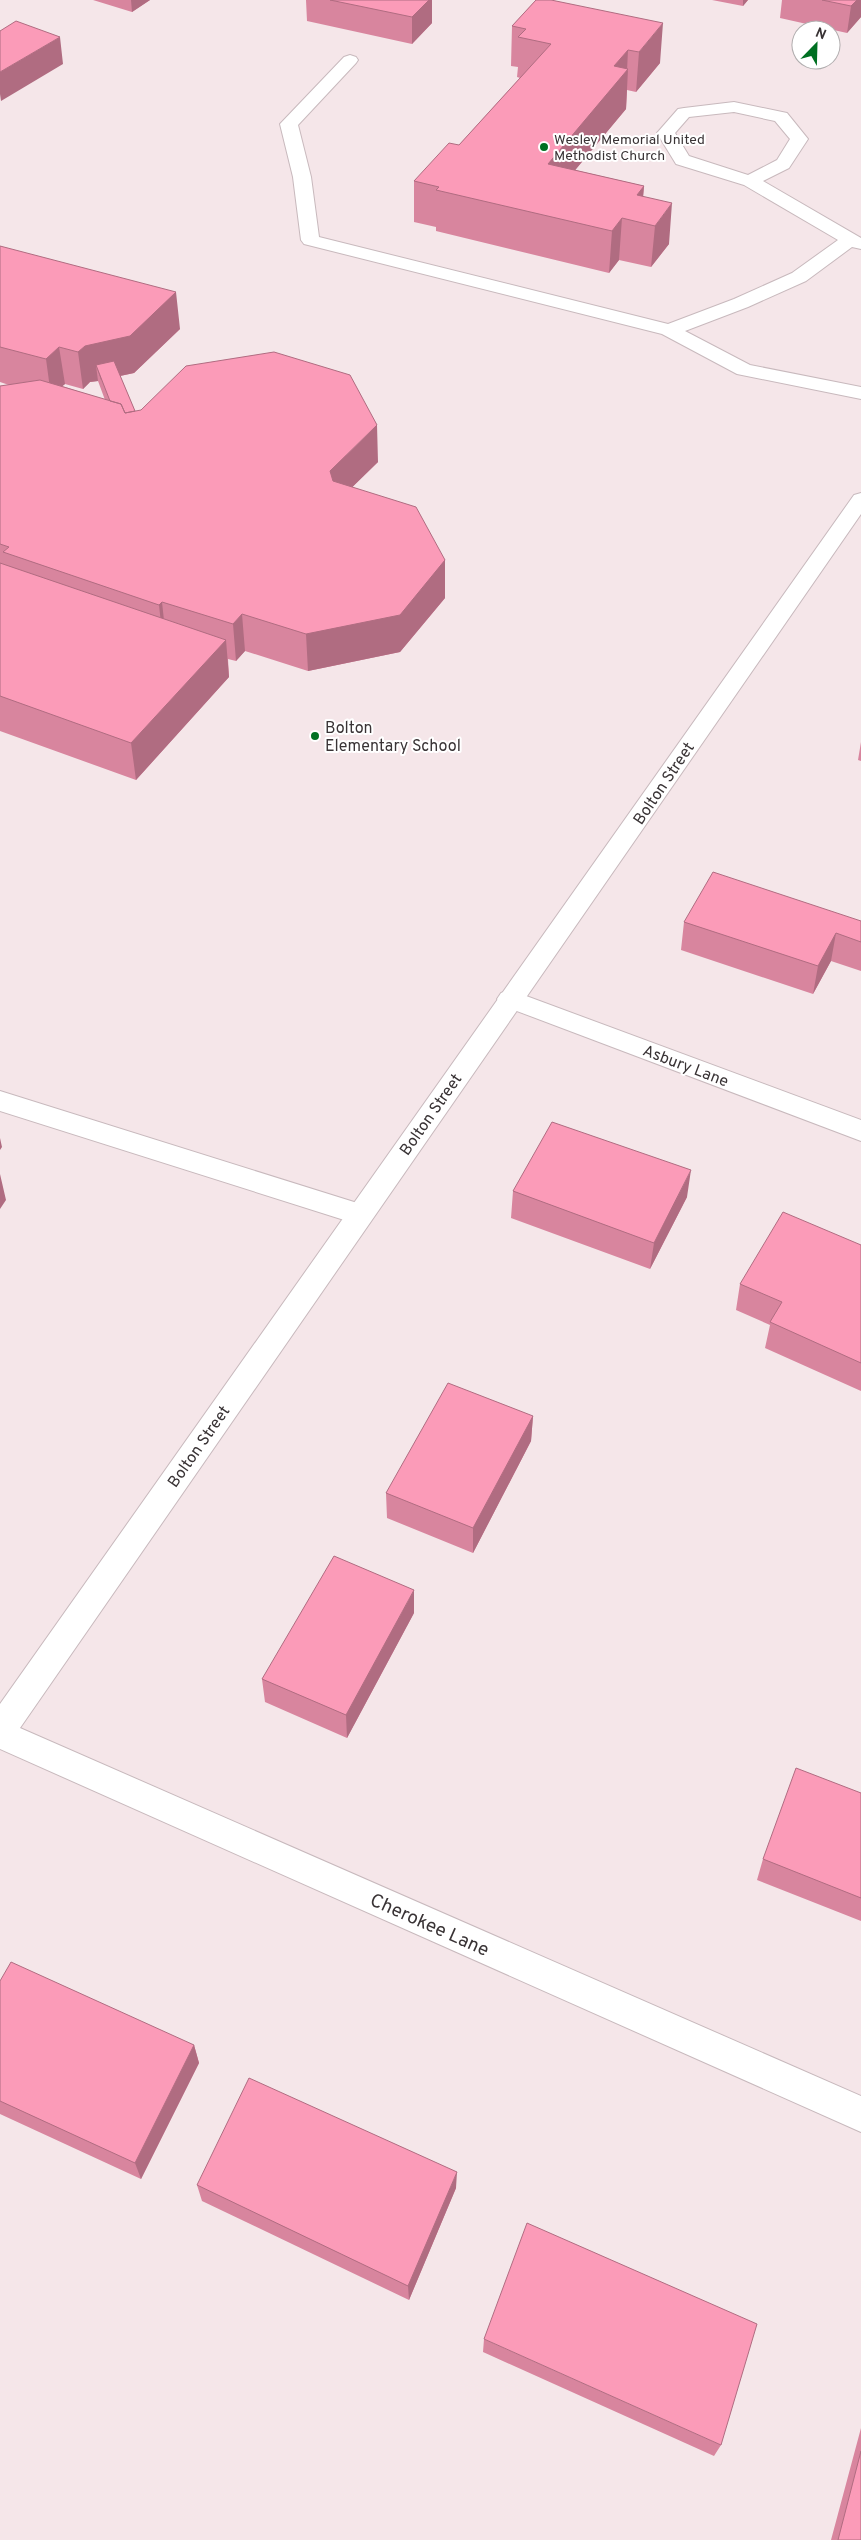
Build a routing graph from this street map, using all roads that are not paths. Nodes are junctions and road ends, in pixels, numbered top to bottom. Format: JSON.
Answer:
{"nodes":[{"id":1,"x":350,"y":60,"type":"dead end"},
{"id":2,"x":750,"y":181,"type":"junction"},
{"id":3,"x":856,"y":242,"type":"edge"},
{"id":4,"x":669,"y":330,"type":"junction"},
{"id":5,"x":861,"y":393,"type":"edge"},
{"id":6,"x":861,"y":499,"type":"edge"},
{"id":7,"x":510,"y":999,"type":"junction"},
{"id":8,"x":0,"y":1101,"type":"edge"},
{"id":9,"x":861,"y":1131,"type":"edge"},
{"id":10,"x":360,"y":1214,"type":"junction"},
{"id":11,"x":0,"y":1730,"type":"edge"},
{"id":12,"x":0,"y":1734,"type":"edge"},
{"id":13,"x":861,"y":2114,"type":"edge"}],
"edges":[{"from":1,"to":4,"type":"street"},
{"from":2,"to":2,"type":"street"},
{"from":2,"to":3,"type":"street"},
{"from":3,"to":4,"type":"street"},
{"from":4,"to":5,"type":"street"},
{"from":6,"to":7,"type":"street","name":"Bolton Street"},
{"from":7,"to":9,"type":"street","name":"Asbury Lane"},
{"from":7,"to":10,"type":"street","name":"Bolton Street"},
{"from":8,"to":10,"type":"street"},
{"from":10,"to":11,"type":"street","name":"Bolton Street"},
{"from":12,"to":13,"type":"street","name":"Cherokee Lane"}]}
